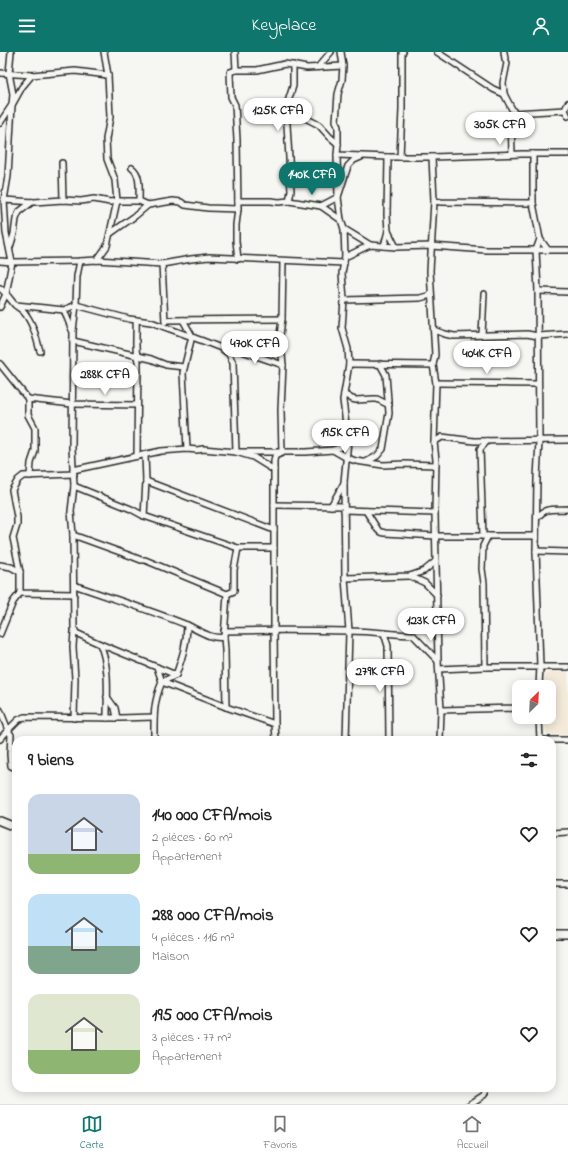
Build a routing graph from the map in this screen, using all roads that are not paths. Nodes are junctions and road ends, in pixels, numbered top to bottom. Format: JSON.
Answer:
{"nodes":[{"id":1,"x":11,"y":52,"type":"edge"},
{"id":2,"x":104,"y":52,"type":"edge"},
{"id":3,"x":234,"y":52,"type":"edge"},
{"id":4,"x":331,"y":52,"type":"edge"},
{"id":5,"x":341,"y":52,"type":"edge"},
{"id":6,"x":403,"y":52,"type":"edge"},
{"id":7,"x":437,"y":52,"type":"edge"},
{"id":8,"x":504,"y":52,"type":"edge"},
{"id":9,"x":293,"y":65,"type":"junction"},
{"id":10,"x":343,"y":66,"type":"junction"},
{"id":11,"x":318,"y":67,"type":"junction"},
{"id":12,"x":236,"y":70,"type":"junction"},
{"id":13,"x":0,"y":73,"type":"edge"},
{"id":14,"x":9,"y":73,"type":"junction"},
{"id":15,"x":32,"y":75,"type":"junction"},
{"id":16,"x":108,"y":75,"type":"junction"},
{"id":17,"x":504,"y":94,"type":"junction"},
{"id":18,"x":568,"y":103,"type":"edge"},
{"id":19,"x":12,"y":105,"type":"junction"},
{"id":20,"x":286,"y":108,"type":"junction"},
{"id":21,"x":564,"y":110,"type":"junction"},
{"id":22,"x":514,"y":114,"type":"junction"},
{"id":23,"x":568,"y":116,"type":"edge"},
{"id":24,"x":0,"y":123,"type":"edge"},
{"id":25,"x":338,"y":144,"type":"junction"},
{"id":26,"x":512,"y":154,"type":"junction"},
{"id":27,"x":533,"y":154,"type":"junction"},
{"id":28,"x":568,"y":154,"type":"edge"},
{"id":29,"x":337,"y":155,"type":"junction"},
{"id":30,"x":362,"y":156,"type":"junction"},
{"id":31,"x":388,"y":157,"type":"junction"},
{"id":32,"x":400,"y":157,"type":"junction"},
{"id":33,"x":432,"y":157,"type":"junction"},
{"id":34,"x":62,"y":163,"type":"dead end"},
{"id":35,"x":132,"y":168,"type":"dead end"},
{"id":36,"x":338,"y":197,"type":"junction"},
{"id":37,"x":4,"y":200,"type":"junction"},
{"id":38,"x":63,"y":200,"type":"junction"},
{"id":39,"x":117,"y":201,"type":"junction"},
{"id":40,"x":140,"y":201,"type":"junction"},
{"id":41,"x":238,"y":201,"type":"junction"},
{"id":42,"x":289,"y":201,"type":"junction"},
{"id":43,"x":434,"y":201,"type":"junction"},
{"id":44,"x":32,"y":202,"type":"junction"},
{"id":45,"x":533,"y":203,"type":"junction"},
{"id":46,"x":148,"y":205,"type":"junction"},
{"id":47,"x":321,"y":206,"type":"junction"},
{"id":48,"x":238,"y":209,"type":"junction"},
{"id":49,"x":341,"y":220,"type":"junction"},
{"id":50,"x":344,"y":229,"type":"junction"},
{"id":51,"x":388,"y":231,"type":"junction"},
{"id":52,"x":111,"y":232,"type":"junction"},
{"id":53,"x":540,"y":239,"type":"junction"},
{"id":54,"x":370,"y":245,"type":"junction"},
{"id":55,"x":384,"y":246,"type":"junction"},
{"id":56,"x":431,"y":246,"type":"junction"},
{"id":57,"x":396,"y":247,"type":"junction"},
{"id":58,"x":10,"y":248,"type":"junction"},
{"id":59,"x":536,"y":250,"type":"junction"},
{"id":60,"x":548,"y":250,"type":"junction"},
{"id":61,"x":568,"y":250,"type":"edge"},
{"id":62,"x":238,"y":259,"type":"junction"},
{"id":63,"x":97,"y":260,"type":"junction"},
{"id":64,"x":344,"y":260,"type":"junction"},
{"id":65,"x":0,"y":261,"type":"edge"},
{"id":66,"x":80,"y":261,"type":"junction"},
{"id":67,"x":283,"y":261,"type":"junction"},
{"id":68,"x":12,"y":262,"type":"junction"},
{"id":69,"x":162,"y":264,"type":"junction"},
{"id":70,"x":0,"y":288,"type":"edge"},
{"id":71,"x":538,"y":291,"type":"junction"},
{"id":72,"x":568,"y":292,"type":"edge"},
{"id":73,"x":6,"y":294,"type":"junction"},
{"id":74,"x":484,"y":294,"type":"dead end"},
{"id":75,"x":431,"y":295,"type":"junction"},
{"id":76,"x":420,"y":298,"type":"junction"},
{"id":77,"x":344,"y":300,"type":"junction"},
{"id":78,"x":16,"y":305,"type":"junction"},
{"id":79,"x":76,"y":305,"type":"junction"},
{"id":80,"x":431,"y":305,"type":"junction"},
{"id":81,"x":0,"y":307,"type":"edge"},
{"id":82,"x":64,"y":310,"type":"junction"},
{"id":83,"x":282,"y":319,"type":"junction"},
{"id":84,"x":136,"y":320,"type":"junction"},
{"id":85,"x":165,"y":320,"type":"junction"},
{"id":86,"x":183,"y":320,"type":"junction"},
{"id":87,"x":165,"y":327,"type":"junction"},
{"id":88,"x":434,"y":330,"type":"junction"},
{"id":89,"x":73,"y":331,"type":"junction"},
{"id":90,"x":568,"y":334,"type":"edge"},
{"id":91,"x":482,"y":335,"type":"junction"},
{"id":92,"x":192,"y":336,"type":"junction"},
{"id":93,"x":538,"y":336,"type":"junction"},
{"id":94,"x":73,"y":341,"type":"junction"},
{"id":95,"x":221,"y":348,"type":"junction"},
{"id":96,"x":233,"y":348,"type":"junction"},
{"id":97,"x":40,"y":351,"type":"dead end"},
{"id":98,"x":229,"y":354,"type":"junction"},
{"id":99,"x":136,"y":357,"type":"junction"},
{"id":100,"x":0,"y":364,"type":"edge"},
{"id":101,"x":349,"y":364,"type":"junction"},
{"id":102,"x":380,"y":364,"type":"junction"},
{"id":103,"x":395,"y":364,"type":"junction"},
{"id":104,"x":283,"y":365,"type":"junction"},
{"id":105,"x":433,"y":365,"type":"junction"},
{"id":106,"x":184,"y":367,"type":"junction"},
{"id":107,"x":386,"y":376,"type":"junction"},
{"id":108,"x":436,"y":383,"type":"junction"},
{"id":109,"x":538,"y":384,"type":"junction"},
{"id":110,"x":344,"y":394,"type":"junction"},
{"id":111,"x":387,"y":396,"type":"junction"},
{"id":112,"x":28,"y":398,"type":"junction"},
{"id":113,"x":381,"y":400,"type":"junction"},
{"id":114,"x":72,"y":404,"type":"junction"},
{"id":115,"x":137,"y":404,"type":"junction"},
{"id":116,"x":389,"y":405,"type":"junction"},
{"id":117,"x":568,"y":440,"type":"edge"},
{"id":118,"x":348,"y":441,"type":"junction"},
{"id":119,"x":474,"y":441,"type":"junction"},
{"id":120,"x":487,"y":441,"type":"junction"},
{"id":121,"x":539,"y":441,"type":"junction"},
{"id":122,"x":434,"y":442,"type":"junction"},
{"id":123,"x":187,"y":449,"type":"junction"},
{"id":124,"x":480,"y":449,"type":"junction"},
{"id":125,"x":333,"y":450,"type":"junction"},
{"id":126,"x":236,"y":452,"type":"junction"},
{"id":127,"x":282,"y":452,"type":"junction"},
{"id":128,"x":145,"y":455,"type":"junction"},
{"id":129,"x":137,"y":456,"type":"junction"},
{"id":130,"x":347,"y":458,"type":"junction"},
{"id":131,"x":366,"y":462,"type":"junction"},
{"id":132,"x":436,"y":465,"type":"junction"},
{"id":133,"x":274,"y":470,"type":"junction"},
{"id":134,"x":74,"y":472,"type":"junction"},
{"id":135,"x":30,"y":476,"type":"junction"},
{"id":136,"x":146,"y":481,"type":"junction"},
{"id":137,"x":344,"y":482,"type":"junction"},
{"id":138,"x":74,"y":486,"type":"junction"},
{"id":139,"x":274,"y":505,"type":"junction"},
{"id":140,"x":331,"y":506,"type":"junction"},
{"id":141,"x":344,"y":508,"type":"junction"},
{"id":142,"x":568,"y":509,"type":"edge"},
{"id":143,"x":366,"y":511,"type":"junction"},
{"id":144,"x":435,"y":513,"type":"junction"},
{"id":145,"x":144,"y":516,"type":"junction"},
{"id":146,"x":537,"y":518,"type":"junction"},
{"id":147,"x":274,"y":530,"type":"junction"},
{"id":148,"x":73,"y":535,"type":"junction"},
{"id":149,"x":436,"y":536,"type":"junction"},
{"id":150,"x":483,"y":536,"type":"junction"},
{"id":151,"x":536,"y":536,"type":"junction"},
{"id":152,"x":483,"y":546,"type":"junction"},
{"id":153,"x":238,"y":548,"type":"junction"},
{"id":154,"x":274,"y":548,"type":"junction"},
{"id":155,"x":536,"y":552,"type":"junction"},
{"id":156,"x":568,"y":552,"type":"edge"},
{"id":157,"x":436,"y":561,"type":"junction"},
{"id":158,"x":0,"y":565,"type":"edge"},
{"id":159,"x":20,"y":572,"type":"junction"},
{"id":160,"x":410,"y":576,"type":"junction"},
{"id":161,"x":345,"y":578,"type":"junction"},
{"id":162,"x":74,"y":585,"type":"junction"},
{"id":163,"x":20,"y":593,"type":"junction"},
{"id":164,"x":74,"y":594,"type":"junction"},
{"id":165,"x":227,"y":594,"type":"junction"},
{"id":166,"x":437,"y":595,"type":"junction"},
{"id":167,"x":187,"y":625,"type":"junction"},
{"id":168,"x":195,"y":629,"type":"junction"},
{"id":169,"x":274,"y":630,"type":"junction"},
{"id":170,"x":74,"y":631,"type":"junction"},
{"id":171,"x":349,"y":631,"type":"junction"},
{"id":172,"x":384,"y":633,"type":"junction"},
{"id":173,"x":0,"y":634,"type":"edge"},
{"id":174,"x":224,"y":634,"type":"junction"},
{"id":175,"x":394,"y":635,"type":"junction"},
{"id":176,"x":187,"y":636,"type":"junction"},
{"id":177,"x":100,"y":644,"type":"junction"},
{"id":178,"x":388,"y":646,"type":"junction"},
{"id":179,"x":438,"y":662,"type":"junction"},
{"id":180,"x":540,"y":666,"type":"junction"},
{"id":181,"x":157,"y":667,"type":"junction"},
{"id":182,"x":485,"y":667,"type":"junction"},
{"id":183,"x":568,"y":667,"type":"edge"},
{"id":184,"x":438,"y":669,"type":"junction"},
{"id":185,"x":176,"y":675,"type":"junction"},
{"id":186,"x":539,"y":680,"type":"edge"},
{"id":187,"x":162,"y":682,"type":"junction"},
{"id":188,"x":107,"y":697,"type":"junction"},
{"id":189,"x":226,"y":707,"type":"junction"},
{"id":190,"x":512,"y":708,"type":"edge"},
{"id":191,"x":0,"y":710,"type":"edge"},
{"id":192,"x":441,"y":710,"type":"junction"},
{"id":193,"x":154,"y":717,"type":"junction"},
{"id":194,"x":74,"y":718,"type":"junction"},
{"id":195,"x":107,"y":718,"type":"junction"},
{"id":196,"x":117,"y":718,"type":"junction"},
{"id":197,"x":275,"y":724,"type":"junction"},
{"id":198,"x":539,"y":724,"type":"edge"},
{"id":199,"x":8,"y":730,"type":"junction"},
{"id":200,"x":154,"y":736,"type":"edge"},
{"id":201,"x":277,"y":736,"type":"edge"},
{"id":202,"x":346,"y":736,"type":"edge"},
{"id":203,"x":389,"y":736,"type":"edge"},
{"id":204,"x":440,"y":736,"type":"edge"},
{"id":205,"x":540,"y":736,"type":"edge"},
{"id":206,"x":0,"y":739,"type":"edge"},
{"id":207,"x":556,"y":740,"type":"edge"},
{"id":208,"x":568,"y":740,"type":"edge"},
{"id":209,"x":12,"y":766,"type":"edge"},
{"id":210,"x":0,"y":821,"type":"edge"},
{"id":211,"x":12,"y":825,"type":"edge"},
{"id":212,"x":568,"y":832,"type":"edge"},
{"id":213,"x":556,"y":833,"type":"edge"},
{"id":214,"x":556,"y":884,"type":"edge"},
{"id":215,"x":568,"y":884,"type":"edge"},
{"id":216,"x":556,"y":934,"type":"edge"},
{"id":217,"x":568,"y":934,"type":"edge"},
{"id":218,"x":485,"y":1092,"type":"edge"},
{"id":219,"x":470,"y":1104,"type":"edge"}],
"edges":[{"from":1,"to":14,"type":"street"},
{"from":2,"to":16,"type":"street"},
{"from":3,"to":12,"type":"street"},
{"from":4,"to":11,"type":"street"},
{"from":5,"to":10,"type":"street"},
{"from":6,"to":32,"type":"street"},
{"from":7,"to":17,"type":"street"},
{"from":8,"to":17,"type":"street"},
{"from":9,"to":11,"type":"street"},
{"from":9,"to":12,"type":"street"},
{"from":9,"to":20,"type":"street"},
{"from":10,"to":11,"type":"street"},
{"from":10,"to":25,"type":"street"},
{"from":12,"to":41,"type":"street"},
{"from":13,"to":14,"type":"street"},
{"from":14,"to":15,"type":"street"},
{"from":14,"to":19,"type":"street"},
{"from":15,"to":16,"type":"street"},
{"from":15,"to":19,"type":"street"},
{"from":16,"to":39,"type":"street"},
{"from":17,"to":22,"type":"street"},
{"from":18,"to":21,"type":"street"},
{"from":19,"to":24,"type":"street"},
{"from":19,"to":37,"type":"street"},
{"from":20,"to":25,"type":"street"},
{"from":20,"to":42,"type":"street"},
{"from":21,"to":22,"type":"street"},
{"from":21,"to":23,"type":"street"},
{"from":22,"to":26,"type":"street"},
{"from":25,"to":29,"type":"street"},
{"from":26,"to":27,"type":"street"},
{"from":26,"to":33,"type":"street"},
{"from":27,"to":28,"type":"street"},
{"from":27,"to":45,"type":"street"},
{"from":29,"to":30,"type":"street"},
{"from":29,"to":36,"type":"street"},
{"from":30,"to":31,"type":"street"},
{"from":30,"to":36,"type":"street"},
{"from":31,"to":32,"type":"street"},
{"from":31,"to":51,"type":"street"},
{"from":32,"to":33,"type":"street"},
{"from":33,"to":43,"type":"street"},
{"from":34,"to":38,"type":"street"},
{"from":35,"to":40,"type":"street"},
{"from":36,"to":47,"type":"street"},
{"from":36,"to":49,"type":"street"},
{"from":37,"to":44,"type":"street"},
{"from":37,"to":58,"type":"street"},
{"from":38,"to":39,"type":"street"},
{"from":38,"to":44,"type":"street"},
{"from":39,"to":40,"type":"street"},
{"from":39,"to":52,"type":"street"},
{"from":40,"to":46,"type":"street"},
{"from":41,"to":42,"type":"street"},
{"from":41,"to":48,"type":"street"},
{"from":42,"to":47,"type":"street"},
{"from":43,"to":45,"type":"street"},
{"from":43,"to":56,"type":"street"},
{"from":44,"to":58,"type":"street"},
{"from":45,"to":53,"type":"street"},
{"from":46,"to":48,"type":"street"},
{"from":46,"to":52,"type":"street"},
{"from":47,"to":49,"type":"street"},
{"from":48,"to":62,"type":"street"},
{"from":49,"to":50,"type":"street"},
{"from":50,"to":54,"type":"street"},
{"from":50,"to":64,"type":"street"},
{"from":51,"to":55,"type":"street"},
{"from":51,"to":57,"type":"street"},
{"from":52,"to":63,"type":"street"},
{"from":53,"to":59,"type":"street"},
{"from":53,"to":60,"type":"street"},
{"from":54,"to":55,"type":"street"},
{"from":54,"to":64,"type":"street"},
{"from":55,"to":57,"type":"street"},
{"from":56,"to":57,"type":"street"},
{"from":56,"to":59,"type":"street"},
{"from":56,"to":75,"type":"street"},
{"from":58,"to":68,"type":"street"},
{"from":59,"to":60,"type":"street"},
{"from":59,"to":71,"type":"street"},
{"from":60,"to":61,"type":"street"},
{"from":62,"to":67,"type":"street"},
{"from":62,"to":69,"type":"street"},
{"from":63,"to":66,"type":"street"},
{"from":63,"to":69,"type":"street"},
{"from":64,"to":67,"type":"street"},
{"from":64,"to":77,"type":"street"},
{"from":65,"to":68,"type":"street"},
{"from":66,"to":68,"type":"street"},
{"from":66,"to":79,"type":"street"},
{"from":67,"to":83,"type":"street"},
{"from":68,"to":73,"type":"street"},
{"from":69,"to":85,"type":"street"},
{"from":70,"to":73,"type":"street"},
{"from":71,"to":72,"type":"street"},
{"from":71,"to":93,"type":"street"},
{"from":73,"to":78,"type":"street"},
{"from":73,"to":81,"type":"street"},
{"from":74,"to":91,"type":"street"},
{"from":75,"to":76,"type":"street"},
{"from":75,"to":80,"type":"street"},
{"from":76,"to":77,"type":"street"},
{"from":76,"to":80,"type":"street"},
{"from":77,"to":101,"type":"street"},
{"from":78,"to":82,"type":"street"},
{"from":78,"to":97,"type":"street"},
{"from":79,"to":82,"type":"street"},
{"from":79,"to":84,"type":"street"},
{"from":79,"to":89,"type":"street"},
{"from":80,"to":88,"type":"street"},
{"from":82,"to":89,"type":"street"},
{"from":83,"to":86,"type":"street"},
{"from":83,"to":104,"type":"street"},
{"from":84,"to":87,"type":"street"},
{"from":84,"to":99,"type":"street"},
{"from":85,"to":86,"type":"street"},
{"from":85,"to":87,"type":"street"},
{"from":86,"to":92,"type":"street"},
{"from":87,"to":92,"type":"street"},
{"from":88,"to":91,"type":"street"},
{"from":88,"to":105,"type":"street"},
{"from":89,"to":94,"type":"street"},
{"from":90,"to":93,"type":"street"},
{"from":91,"to":93,"type":"street"},
{"from":92,"to":95,"type":"street"},
{"from":92,"to":106,"type":"street"},
{"from":93,"to":109,"type":"street"},
{"from":94,"to":99,"type":"street"},
{"from":94,"to":114,"type":"street"},
{"from":95,"to":96,"type":"street"},
{"from":95,"to":98,"type":"street"},
{"from":96,"to":98,"type":"street"},
{"from":96,"to":104,"type":"street"},
{"from":98,"to":126,"type":"street"},
{"from":99,"to":106,"type":"street"},
{"from":99,"to":115,"type":"street"},
{"from":100,"to":112,"type":"street"},
{"from":101,"to":102,"type":"street"},
{"from":101,"to":110,"type":"street"},
{"from":102,"to":103,"type":"street"},
{"from":102,"to":107,"type":"street"},
{"from":103,"to":105,"type":"street"},
{"from":103,"to":107,"type":"street"},
{"from":104,"to":127,"type":"street"},
{"from":105,"to":108,"type":"street"},
{"from":106,"to":123,"type":"street"},
{"from":107,"to":111,"type":"street"},
{"from":108,"to":109,"type":"street"},
{"from":108,"to":122,"type":"street"},
{"from":109,"to":121,"type":"street"},
{"from":110,"to":113,"type":"street"},
{"from":110,"to":118,"type":"street"},
{"from":111,"to":113,"type":"street"},
{"from":111,"to":116,"type":"street"},
{"from":112,"to":114,"type":"street"},
{"from":112,"to":135,"type":"street"},
{"from":113,"to":116,"type":"street"},
{"from":114,"to":115,"type":"street"},
{"from":114,"to":134,"type":"street"},
{"from":115,"to":129,"type":"street"},
{"from":116,"to":131,"type":"street"},
{"from":117,"to":121,"type":"street"},
{"from":118,"to":125,"type":"street"},
{"from":118,"to":130,"type":"street"},
{"from":119,"to":120,"type":"street"},
{"from":119,"to":122,"type":"street"},
{"from":119,"to":124,"type":"street"},
{"from":120,"to":121,"type":"street"},
{"from":120,"to":124,"type":"street"},
{"from":121,"to":146,"type":"street"},
{"from":122,"to":132,"type":"street"},
{"from":123,"to":126,"type":"street"},
{"from":123,"to":128,"type":"street"},
{"from":124,"to":150,"type":"street"},
{"from":125,"to":127,"type":"street"},
{"from":125,"to":130,"type":"street"},
{"from":126,"to":127,"type":"street"},
{"from":126,"to":133,"type":"street"},
{"from":127,"to":133,"type":"street"},
{"from":128,"to":129,"type":"street"},
{"from":128,"to":136,"type":"street"},
{"from":129,"to":134,"type":"street"},
{"from":130,"to":131,"type":"street"},
{"from":130,"to":137,"type":"street"},
{"from":131,"to":132,"type":"street"},
{"from":132,"to":144,"type":"street"},
{"from":133,"to":139,"type":"street"},
{"from":134,"to":135,"type":"street"},
{"from":134,"to":138,"type":"street"},
{"from":135,"to":159,"type":"street"},
{"from":136,"to":145,"type":"street"},
{"from":136,"to":147,"type":"street"},
{"from":137,"to":140,"type":"street"},
{"from":137,"to":141,"type":"street"},
{"from":138,"to":145,"type":"street"},
{"from":138,"to":148,"type":"street"},
{"from":139,"to":140,"type":"street"},
{"from":139,"to":147,"type":"street"},
{"from":140,"to":141,"type":"street"},
{"from":141,"to":143,"type":"street"},
{"from":141,"to":161,"type":"street"},
{"from":142,"to":146,"type":"street"},
{"from":143,"to":144,"type":"street"},
{"from":143,"to":149,"type":"street"},
{"from":144,"to":149,"type":"street"},
{"from":145,"to":153,"type":"street"},
{"from":146,"to":151,"type":"street"},
{"from":147,"to":154,"type":"street"},
{"from":148,"to":162,"type":"street"},
{"from":148,"to":165,"type":"street"},
{"from":149,"to":150,"type":"street"},
{"from":149,"to":157,"type":"street"},
{"from":150,"to":151,"type":"street"},
{"from":150,"to":152,"type":"street"},
{"from":150,"to":152,"type":"street"},
{"from":151,"to":155,"type":"street"},
{"from":152,"to":182,"type":"street"},
{"from":153,"to":154,"type":"street"},
{"from":153,"to":165,"type":"street"},
{"from":154,"to":169,"type":"street"},
{"from":155,"to":156,"type":"street"},
{"from":155,"to":180,"type":"street"},
{"from":157,"to":160,"type":"street"},
{"from":157,"to":166,"type":"street"},
{"from":158,"to":159,"type":"street"},
{"from":159,"to":163,"type":"street"},
{"from":160,"to":161,"type":"street"},
{"from":160,"to":166,"type":"street"},
{"from":161,"to":171,"type":"street"},
{"from":162,"to":164,"type":"street"},
{"from":162,"to":167,"type":"street"},
{"from":163,"to":164,"type":"street"},
{"from":163,"to":173,"type":"street"},
{"from":164,"to":170,"type":"street"},
{"from":165,"to":174,"type":"street"},
{"from":166,"to":179,"type":"street"},
{"from":167,"to":168,"type":"street"},
{"from":167,"to":176,"type":"street"},
{"from":168,"to":174,"type":"street"},
{"from":168,"to":176,"type":"street"},
{"from":169,"to":171,"type":"street"},
{"from":169,"to":174,"type":"street"},
{"from":169,"to":197,"type":"street"},
{"from":170,"to":177,"type":"street"},
{"from":170,"to":194,"type":"street"},
{"from":171,"to":172,"type":"street"},
{"from":171,"to":202,"type":"street"},
{"from":172,"to":175,"type":"street"},
{"from":172,"to":178,"type":"street"},
{"from":174,"to":189,"type":"street"},
{"from":175,"to":178,"type":"street"},
{"from":175,"to":179,"type":"street"},
{"from":176,"to":185,"type":"street"},
{"from":177,"to":181,"type":"street"},
{"from":177,"to":188,"type":"street"},
{"from":178,"to":203,"type":"street"},
{"from":179,"to":184,"type":"street"},
{"from":180,"to":182,"type":"street"},
{"from":180,"to":183,"type":"street"},
{"from":180,"to":186,"type":"street"},
{"from":181,"to":185,"type":"street"},
{"from":181,"to":187,"type":"street"},
{"from":182,"to":184,"type":"street"},
{"from":184,"to":192,"type":"street"},
{"from":185,"to":187,"type":"street"},
{"from":187,"to":189,"type":"street"},
{"from":187,"to":193,"type":"street"},
{"from":188,"to":195,"type":"street"},
{"from":188,"to":196,"type":"street"},
{"from":189,"to":197,"type":"street"},
{"from":190,"to":192,"type":"street"},
{"from":191,"to":199,"type":"street"},
{"from":192,"to":204,"type":"street"},
{"from":193,"to":196,"type":"street"},
{"from":193,"to":200,"type":"street"},
{"from":194,"to":195,"type":"street"},
{"from":194,"to":199,"type":"street"},
{"from":195,"to":196,"type":"street"},
{"from":197,"to":201,"type":"street"},
{"from":198,"to":205,"type":"street"},
{"from":199,"to":206,"type":"street"},
{"from":199,"to":209,"type":"street"},
{"from":207,"to":208,"type":"street"},
{"from":210,"to":211,"type":"main road"},
{"from":212,"to":213,"type":"street"},
{"from":214,"to":215,"type":"street"},
{"from":216,"to":217,"type":"main road"},
{"from":218,"to":219,"type":"street"}]}
